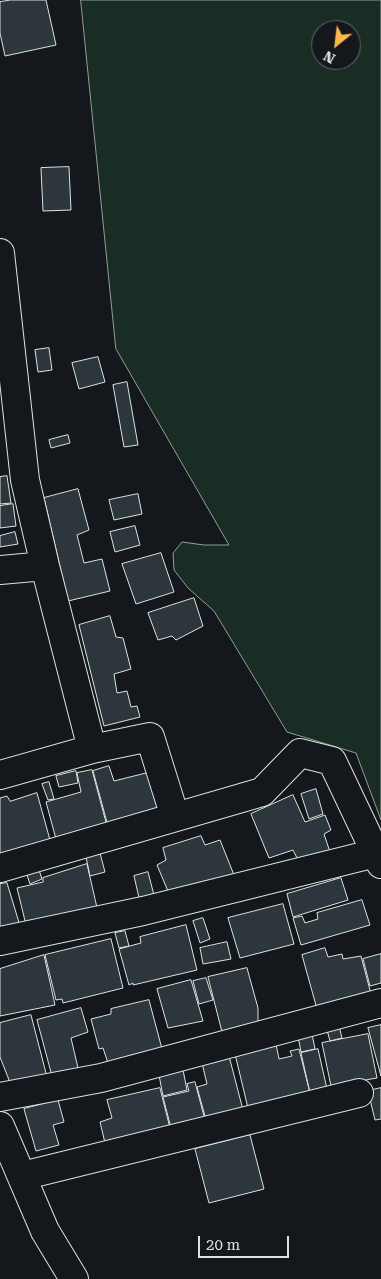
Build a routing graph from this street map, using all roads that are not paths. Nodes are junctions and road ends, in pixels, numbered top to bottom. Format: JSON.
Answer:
{"nodes":[{"id":1,"x":0,"y":254,"type":"edge"},
{"id":2,"x":45,"y":566,"type":"junction"},
{"id":3,"x":0,"y":570,"type":"edge"},
{"id":4,"x":92,"y":749,"type":"junction"},
{"id":5,"x":0,"y":775,"type":"edge"},
{"id":6,"x":175,"y":816,"type":"junction"},
{"id":7,"x":378,"y":858,"type":"edge"},
{"id":8,"x":0,"y":868,"type":"edge"},
{"id":9,"x":0,"y":941,"type":"edge"},
{"id":10,"x":381,"y":1003,"type":"edge"},
{"id":11,"x":359,"y":1093,"type":"dead end"},
{"id":12,"x":0,"y":1097,"type":"edge"},
{"id":13,"x":0,"y":1126,"type":"edge"},
{"id":14,"x":22,"y":1176,"type":"junction"},
{"id":15,"x":74,"y":1279,"type":"edge"}],
"edges":[{"from":1,"to":2,"type":"street"},
{"from":2,"to":3,"type":"street"},
{"from":2,"to":4,"type":"street"},
{"from":4,"to":5,"type":"street"},
{"from":4,"to":6,"type":"street"},
{"from":6,"to":7,"type":"street"},
{"from":6,"to":8,"type":"street"},
{"from":7,"to":9,"type":"street"},
{"from":10,"to":12,"type":"street"},
{"from":11,"to":14,"type":"street"},
{"from":13,"to":14,"type":"street"},
{"from":14,"to":15,"type":"street"}]}
